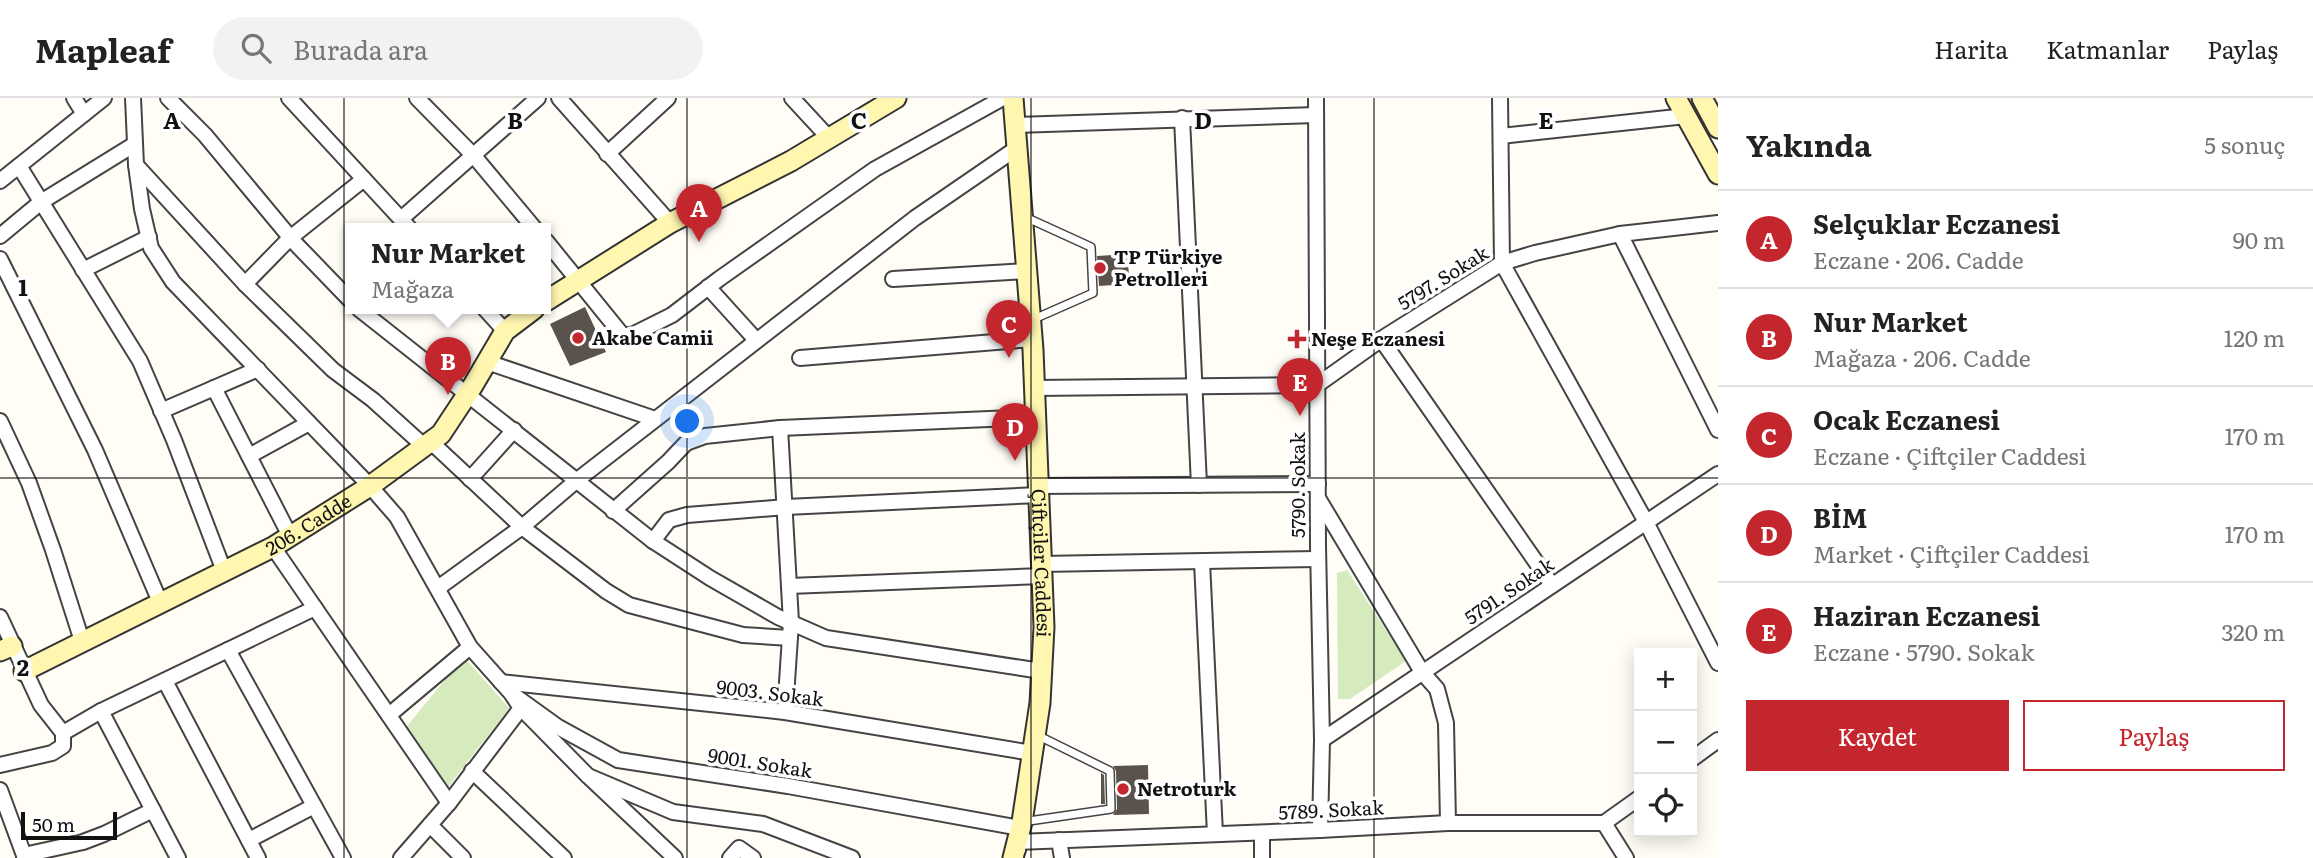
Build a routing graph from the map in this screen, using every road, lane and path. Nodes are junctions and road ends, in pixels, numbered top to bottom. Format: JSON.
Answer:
{"nodes":[{"id":1,"x":74,"y":98,"type":"edge"},
{"id":2,"x":104,"y":98,"type":"edge"},
{"id":3,"x":134,"y":98,"type":"edge"},
{"id":4,"x":168,"y":98,"type":"edge"},
{"id":5,"x":289,"y":98,"type":"edge"},
{"id":6,"x":417,"y":98,"type":"edge"},
{"id":7,"x":538,"y":98,"type":"edge"},
{"id":8,"x":559,"y":98,"type":"edge"},
{"id":9,"x":668,"y":98,"type":"edge"},
{"id":10,"x":792,"y":98,"type":"edge"},
{"id":11,"x":896,"y":98,"type":"edge"},
{"id":12,"x":1003,"y":98,"type":"edge"},
{"id":13,"x":1013,"y":98,"type":"edge"},
{"id":14,"x":1316,"y":98,"type":"edge"},
{"id":15,"x":1500,"y":98,"type":"edge"},
{"id":16,"x":1676,"y":98,"type":"edge"},
{"id":17,"x":1702,"y":98,"type":"edge"},
{"id":18,"x":84,"y":114,"type":"junction"},
{"id":19,"x":1316,"y":115,"type":"junction"},
{"id":20,"x":1686,"y":116,"type":"junction"},
{"id":21,"x":1182,"y":118,"type":"junction"},
{"id":22,"x":1015,"y":125,"type":"junction"},
{"id":23,"x":1718,"y":128,"type":"edge"},
{"id":24,"x":1501,"y":136,"type":"junction"},
{"id":25,"x":830,"y":138,"type":"junction"},
{"id":26,"x":135,"y":144,"type":"junction"},
{"id":27,"x":1017,"y":148,"type":"junction"},
{"id":28,"x":607,"y":154,"type":"junction"},
{"id":29,"x":474,"y":156,"type":"junction"},
{"id":30,"x":136,"y":165,"type":"junction"},
{"id":31,"x":19,"y":166,"type":"junction"},
{"id":32,"x":1718,"y":174,"type":"edge"},
{"id":33,"x":364,"y":179,"type":"junction"},
{"id":34,"x":0,"y":181,"type":"edge"},
{"id":35,"x":41,"y":202,"type":"junction"},
{"id":36,"x":1022,"y":215,"type":"junction"},
{"id":37,"x":405,"y":223,"type":"edge"},
{"id":38,"x":407,"y":223,"type":"edge"},
{"id":39,"x":530,"y":223,"type":"edge"},
{"id":40,"x":670,"y":223,"type":"junction"},
{"id":41,"x":1718,"y":223,"type":"edge"},
{"id":42,"x":1620,"y":234,"type":"junction"},
{"id":43,"x":0,"y":236,"type":"edge"},
{"id":44,"x":149,"y":237,"type":"junction"},
{"id":45,"x":290,"y":238,"type":"junction"},
{"id":46,"x":551,"y":248,"type":"edge"},
{"id":47,"x":0,"y":259,"type":"edge"},
{"id":48,"x":1502,"y":264,"type":"junction"},
{"id":49,"x":83,"y":270,"type":"junction"},
{"id":50,"x":1027,"y":271,"type":"junction"},
{"id":51,"x":893,"y":279,"type":"dead end"},
{"id":52,"x":580,"y":281,"type":"junction"},
{"id":53,"x":245,"y":284,"type":"junction"},
{"id":54,"x":708,"y":287,"type":"junction"},
{"id":55,"x":345,"y":295,"type":"edge"},
{"id":56,"x":551,"y":297,"type":"edge"},
{"id":57,"x":365,"y":314,"type":"edge"},
{"id":58,"x":490,"y":314,"type":"edge"},
{"id":59,"x":527,"y":314,"type":"edge"},
{"id":60,"x":1031,"y":330,"type":"junction"},
{"id":61,"x":505,"y":331,"type":"junction"},
{"id":62,"x":1381,"y":339,"type":"junction"},
{"id":63,"x":756,"y":340,"type":"junction"},
{"id":64,"x":800,"y":358,"type":"dead end"},
{"id":65,"x":487,"y":362,"type":"junction"},
{"id":66,"x":258,"y":369,"type":"junction"},
{"id":67,"x":1317,"y":385,"type":"junction"},
{"id":68,"x":1194,"y":386,"type":"junction"},
{"id":69,"x":214,"y":388,"type":"junction"},
{"id":70,"x":1034,"y":388,"type":"junction"},
{"id":71,"x":468,"y":393,"type":"junction"},
{"id":72,"x":161,"y":411,"type":"junction"},
{"id":73,"x":1035,"y":417,"type":"junction"},
{"id":74,"x":654,"y":419,"type":"junction"},
{"id":75,"x":0,"y":421,"type":"edge"},
{"id":76,"x":309,"y":423,"type":"junction"},
{"id":77,"x":780,"y":428,"type":"junction"},
{"id":78,"x":514,"y":430,"type":"junction"},
{"id":79,"x":1718,"y":430,"type":"edge"},
{"id":80,"x":428,"y":444,"type":"junction"},
{"id":81,"x":249,"y":456,"type":"junction"},
{"id":82,"x":1718,"y":474,"type":"edge"},
{"id":83,"x":470,"y":479,"type":"junction"},
{"id":84,"x":576,"y":481,"type":"junction"},
{"id":85,"x":1199,"y":485,"type":"junction"},
{"id":86,"x":370,"y":486,"type":"junction"},
{"id":87,"x":1038,"y":490,"type":"junction"},
{"id":88,"x":1318,"y":490,"type":"junction"},
{"id":89,"x":786,"y":507,"type":"junction"},
{"id":90,"x":613,"y":511,"type":"junction"},
{"id":91,"x":1646,"y":522,"type":"junction"},
{"id":92,"x":522,"y":527,"type":"junction"},
{"id":93,"x":290,"y":536,"type":"junction"},
{"id":94,"x":653,"y":541,"type":"junction"},
{"id":95,"x":273,"y":547,"type":"junction"},
{"id":96,"x":1318,"y":559,"type":"junction"},
{"id":97,"x":1202,"y":562,"type":"junction"},
{"id":98,"x":1042,"y":570,"type":"junction"},
{"id":99,"x":225,"y":571,"type":"junction"},
{"id":100,"x":1552,"y":585,"type":"junction"},
{"id":101,"x":789,"y":586,"type":"junction"},
{"id":102,"x":438,"y":588,"type":"junction"},
{"id":103,"x":160,"y":602,"type":"junction"},
{"id":104,"x":315,"y":608,"type":"junction"},
{"id":105,"x":0,"y":617,"type":"edge"},
{"id":106,"x":791,"y":622,"type":"junction"},
{"id":107,"x":790,"y":638,"type":"junction"},
{"id":108,"x":82,"y":642,"type":"junction"},
{"id":109,"x":470,"y":647,"type":"junction"},
{"id":110,"x":6,"y":648,"type":"edge"},
{"id":111,"x":228,"y":650,"type":"junction"},
{"id":112,"x":1718,"y":663,"type":"edge"},
{"id":113,"x":24,"y":671,"type":"junction"},
{"id":114,"x":1041,"y":671,"type":"junction"},
{"id":115,"x":1422,"y":672,"type":"junction"},
{"id":116,"x":165,"y":681,"type":"junction"},
{"id":117,"x":506,"y":687,"type":"junction"},
{"id":118,"x":521,"y":708,"type":"junction"},
{"id":119,"x":101,"y":711,"type":"junction"},
{"id":120,"x":786,"y":712,"type":"junction"},
{"id":121,"x":389,"y":715,"type":"junction"},
{"id":122,"x":62,"y":733,"type":"junction"},
{"id":123,"x":1322,"y":740,"type":"junction"},
{"id":124,"x":1718,"y":740,"type":"edge"},
{"id":125,"x":1034,"y":743,"type":"junction"},
{"id":126,"x":1697,"y":755,"type":"edge"},
{"id":127,"x":0,"y":765,"type":"edge"},
{"id":128,"x":472,"y":771,"type":"junction"},
{"id":129,"x":588,"y":776,"type":"junction"},
{"id":130,"x":0,"y":790,"type":"edge"},
{"id":131,"x":1634,"y":802,"type":"edge"},
{"id":132,"x":449,"y":803,"type":"junction"},
{"id":133,"x":314,"y":806,"type":"junction"},
{"id":134,"x":153,"y":810,"type":"junction"},
{"id":135,"x":1447,"y":823,"type":"junction"},
{"id":136,"x":1604,"y":823,"type":"junction"},
{"id":137,"x":430,"y":825,"type":"junction"},
{"id":138,"x":7,"y":829,"type":"edge"},
{"id":139,"x":1320,"y":830,"type":"junction"},
{"id":140,"x":1262,"y":832,"type":"junction"},
{"id":141,"x":1215,"y":834,"type":"junction"},
{"id":142,"x":1059,"y":840,"type":"junction"},
{"id":143,"x":249,"y":841,"type":"junction"},
{"id":144,"x":1018,"y":842,"type":"edge"},
{"id":145,"x":24,"y":857,"type":"edge"},
{"id":146,"x":178,"y":858,"type":"edge"},
{"id":147,"x":258,"y":858,"type":"edge"},
{"id":148,"x":343,"y":858,"type":"edge"},
{"id":149,"x":401,"y":858,"type":"edge"},
{"id":150,"x":463,"y":858,"type":"edge"},
{"id":151,"x":564,"y":858,"type":"edge"},
{"id":152,"x":675,"y":858,"type":"edge"},
{"id":153,"x":730,"y":858,"type":"edge"},
{"id":154,"x":754,"y":858,"type":"edge"},
{"id":155,"x":852,"y":858,"type":"edge"},
{"id":156,"x":1062,"y":858,"type":"edge"},
{"id":157,"x":1262,"y":858,"type":"edge"},
{"id":158,"x":1626,"y":858,"type":"edge"}],
"edges":[{"from":1,"to":18,"type":"street"},
{"from":2,"to":18,"type":"street"},
{"from":3,"to":26,"type":"street"},
{"from":4,"to":45,"type":"street"},
{"from":5,"to":33,"type":"street"},
{"from":6,"to":29,"type":"street"},
{"from":7,"to":29,"type":"street"},
{"from":8,"to":28,"type":"street"},
{"from":9,"to":28,"type":"street"},
{"from":10,"to":25,"type":"street"},
{"from":11,"to":25,"type":"street"},
{"from":12,"to":54,"type":"street"},
{"from":13,"to":22,"type":"street","name":"Çiftçiler Caddesi"},
{"from":14,"to":19,"type":"street","name":"5790. Sokak"},
{"from":15,"to":24,"type":"street"},
{"from":16,"to":20,"type":"street"},
{"from":17,"to":23,"type":"street"},
{"from":18,"to":31,"type":"street"},
{"from":19,"to":21,"type":"street"},
{"from":19,"to":67,"type":"street","name":"5790. Sokak"},
{"from":20,"to":24,"type":"street"},
{"from":20,"to":32,"type":"street"},
{"from":21,"to":22,"type":"street"},
{"from":21,"to":68,"type":"street"},
{"from":22,"to":27,"type":"street","name":"Çiftçiler Caddesi"},
{"from":24,"to":48,"type":"street"},
{"from":25,"to":40,"type":"street"},
{"from":26,"to":30,"type":"street"},
{"from":26,"to":35,"type":"street"},
{"from":27,"to":36,"type":"street","name":"Çiftçiler Caddesi"},
{"from":27,"to":63,"type":"street"},
{"from":28,"to":40,"type":"street"},
{"from":29,"to":38,"type":"street"},
{"from":29,"to":39,"type":"street"},
{"from":30,"to":44,"type":"street"},
{"from":30,"to":53,"type":"street"},
{"from":31,"to":34,"type":"street"},
{"from":31,"to":35,"type":"street"},
{"from":33,"to":37,"type":"street"},
{"from":33,"to":45,"type":"street"},
{"from":35,"to":43,"type":"street"},
{"from":35,"to":49,"type":"street"},
{"from":36,"to":50,"type":"street","name":"Çiftçiler Caddesi"},
{"from":36,"to":60,"type":"lane"},
{"from":40,"to":52,"type":"street"},
{"from":41,"to":42,"type":"street","name":"5797. Sokak"},
{"from":42,"to":48,"type":"street","name":"5797. Sokak"},
{"from":42,"to":79,"type":"street"},
{"from":44,"to":49,"type":"street"},
{"from":44,"to":66,"type":"street"},
{"from":45,"to":53,"type":"street"},
{"from":45,"to":55,"type":"street"},
{"from":46,"to":52,"type":"street"},
{"from":47,"to":103,"type":"street"},
{"from":48,"to":62,"type":"street","name":"5797. Sokak"},
{"from":48,"to":91,"type":"street"},
{"from":49,"to":72,"type":"street"},
{"from":50,"to":51,"type":"street"},
{"from":50,"to":60,"type":"street","name":"Çiftçiler Caddesi"},
{"from":52,"to":54,"type":"street"},
{"from":52,"to":56,"type":"street"},
{"from":53,"to":80,"type":"street"},
{"from":54,"to":63,"type":"street"},
{"from":57,"to":71,"type":"street"},
{"from":58,"to":61,"type":"street"},
{"from":59,"to":61,"type":"street","name":"206. Cadde"},
{"from":60,"to":64,"type":"street"},
{"from":60,"to":70,"type":"street","name":"Çiftçiler Caddesi"},
{"from":61,"to":65,"type":"street","name":"206. Cadde"},
{"from":62,"to":67,"type":"street","name":"5797. Sokak"},
{"from":62,"to":100,"type":"street"},
{"from":63,"to":74,"type":"street"},
{"from":65,"to":71,"type":"street","name":"206. Cadde"},
{"from":65,"to":74,"type":"street"},
{"from":66,"to":69,"type":"street"},
{"from":66,"to":76,"type":"street"},
{"from":67,"to":68,"type":"street"},
{"from":67,"to":88,"type":"street","name":"5790. Sokak"},
{"from":68,"to":70,"type":"street"},
{"from":68,"to":85,"type":"street"},
{"from":69,"to":72,"type":"street"},
{"from":69,"to":81,"type":"street"},
{"from":70,"to":73,"type":"street","name":"Çiftçiler Caddesi"},
{"from":71,"to":78,"type":"street"},
{"from":71,"to":80,"type":"street","name":"206. Cadde"},
{"from":72,"to":99,"type":"street"},
{"from":73,"to":77,"type":"street"},
{"from":73,"to":87,"type":"street","name":"Çiftçiler Caddesi"},
{"from":74,"to":84,"type":"street"},
{"from":75,"to":108,"type":"street"},
{"from":76,"to":81,"type":"street"},
{"from":76,"to":86,"type":"street"},
{"from":77,"to":89,"type":"street"},
{"from":77,"to":90,"type":"street"},
{"from":78,"to":83,"type":"street"},
{"from":78,"to":84,"type":"street"},
{"from":80,"to":83,"type":"street"},
{"from":80,"to":86,"type":"street","name":"206. Cadde"},
{"from":81,"to":93,"type":"street"},
{"from":82,"to":91,"type":"street","name":"5791. Sokak"},
{"from":83,"to":92,"type":"street"},
{"from":84,"to":90,"type":"street"},
{"from":84,"to":92,"type":"street"},
{"from":85,"to":87,"type":"street"},
{"from":85,"to":88,"type":"street"},
{"from":86,"to":93,"type":"street","name":"206. Cadde"},
{"from":86,"to":102,"type":"street"},
{"from":87,"to":89,"type":"street"},
{"from":87,"to":98,"type":"street","name":"Çiftçiler Caddesi"},
{"from":88,"to":96,"type":"street","name":"5790. Sokak"},
{"from":88,"to":115,"type":"street"},
{"from":89,"to":94,"type":"street"},
{"from":89,"to":101,"type":"street"},
{"from":90,"to":94,"type":"street"},
{"from":91,"to":100,"type":"street","name":"5791. Sokak"},
{"from":91,"to":112,"type":"street"},
{"from":92,"to":102,"type":"street"},
{"from":92,"to":107,"type":"street"},
{"from":93,"to":95,"type":"street","name":"206. Cadde"},
{"from":94,"to":106,"type":"street"},
{"from":95,"to":99,"type":"street","name":"206. Cadde"},
{"from":95,"to":104,"type":"street"},
{"from":96,"to":97,"type":"street"},
{"from":96,"to":123,"type":"street","name":"5790. Sokak"},
{"from":97,"to":98,"type":"street"},
{"from":97,"to":141,"type":"street"},
{"from":98,"to":101,"type":"street"},
{"from":98,"to":114,"type":"street","name":"Çiftçiler Caddesi"},
{"from":99,"to":103,"type":"street","name":"206. Cadde"},
{"from":100,"to":115,"type":"street","name":"5791. Sokak"},
{"from":101,"to":106,"type":"street"},
{"from":102,"to":109,"type":"street"},
{"from":103,"to":108,"type":"street","name":"206. Cadde"},
{"from":104,"to":111,"type":"street"},
{"from":104,"to":121,"type":"street"},
{"from":105,"to":110,"type":"street"},
{"from":106,"to":107,"type":"street"},
{"from":106,"to":114,"type":"street"},
{"from":107,"to":120,"type":"street"},
{"from":108,"to":113,"type":"street","name":"206. Cadde"},
{"from":109,"to":117,"type":"street"},
{"from":109,"to":121,"type":"street"},
{"from":110,"to":113,"type":"street"},
{"from":111,"to":116,"type":"street"},
{"from":111,"to":133,"type":"street"},
{"from":113,"to":122,"type":"street"},
{"from":114,"to":125,"type":"street","name":"Çiftçiler Caddesi"},
{"from":115,"to":123,"type":"street","name":"5791. Sokak"},
{"from":115,"to":135,"type":"street"},
{"from":116,"to":119,"type":"street"},
{"from":116,"to":143,"type":"street"},
{"from":117,"to":118,"type":"street"},
{"from":117,"to":120,"type":"street","name":"9003. Sokak"},
{"from":117,"to":144,"type":"street","name":"9001. Sokak"},
{"from":118,"to":128,"type":"street"},
{"from":118,"to":129,"type":"street"},
{"from":119,"to":122,"type":"street"},
{"from":119,"to":134,"type":"street"},
{"from":120,"to":125,"type":"street","name":"9003. Sokak"},
{"from":121,"to":132,"type":"street"},
{"from":122,"to":127,"type":"street"},
{"from":123,"to":139,"type":"street","name":"5790. Sokak"},
{"from":124,"to":126,"type":"street"},
{"from":125,"to":144,"type":"street","name":"Çiftçiler Caddesi"},
{"from":125,"to":144,"type":"lane"},
{"from":128,"to":132,"type":"street"},
{"from":128,"to":151,"type":"street"},
{"from":129,"to":152,"type":"street"},
{"from":129,"to":155,"type":"street"},
{"from":130,"to":138,"type":"street"},
{"from":131,"to":136,"type":"street"},
{"from":132,"to":137,"type":"street"},
{"from":133,"to":143,"type":"street"},
{"from":133,"to":148,"type":"street"},
{"from":134,"to":145,"type":"street"},
{"from":134,"to":146,"type":"street"},
{"from":135,"to":136,"type":"street","name":"5789. Sokak"},
{"from":135,"to":139,"type":"street","name":"5789. Sokak"},
{"from":136,"to":158,"type":"street"},
{"from":137,"to":149,"type":"street"},
{"from":137,"to":150,"type":"street"},
{"from":138,"to":145,"type":"street"},
{"from":139,"to":140,"type":"street","name":"5789. Sokak"},
{"from":140,"to":141,"type":"street","name":"5789. Sokak"},
{"from":140,"to":157,"type":"street"},
{"from":141,"to":142,"type":"street","name":"5789. Sokak"},
{"from":142,"to":144,"type":"street","name":"5789. Sokak"},
{"from":142,"to":156,"type":"street"},
{"from":143,"to":147,"type":"street"},
{"from":153,"to":154,"type":"street"}]}
